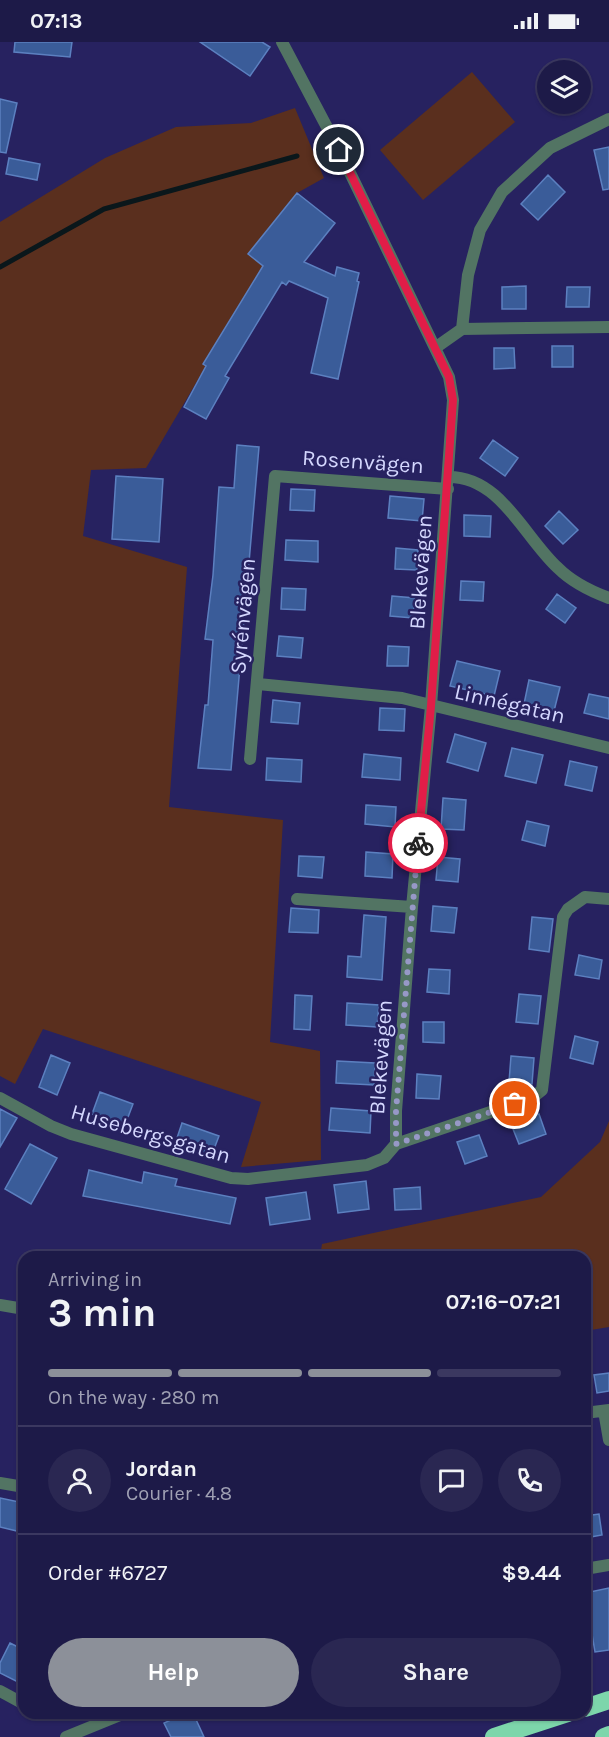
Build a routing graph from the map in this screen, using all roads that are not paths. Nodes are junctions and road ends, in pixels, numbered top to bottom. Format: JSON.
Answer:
{"nodes":[{"id":1,"x":282,"y":42,"type":"edge"},
{"id":2,"x":609,"y":119,"type":"edge"},
{"id":3,"x":609,"y":327,"type":"edge"},
{"id":4,"x":462,"y":329,"type":"junction"},
{"id":5,"x":435,"y":348,"type":"junction"},
{"id":6,"x":275,"y":476,"type":"joint"},
{"id":7,"x":448,"y":483,"type":"junction"},
{"id":8,"x":609,"y":598,"type":"edge"},
{"id":9,"x":258,"y":684,"type":"junction"},
{"id":10,"x":431,"y":706,"type":"junction"},
{"id":11,"x":609,"y":748,"type":"edge"},
{"id":12,"x":250,"y":759,"type":"dead end"},
{"id":13,"x":609,"y":898,"type":"edge"},
{"id":14,"x":297,"y":899,"type":"dead end"},
{"id":15,"x":412,"y":907,"type":"junction"},
{"id":16,"x":0,"y":1098,"type":"edge"},
{"id":17,"x":396,"y":1144,"type":"junction"},
{"id":18,"x":0,"y":1305,"type":"edge"},
{"id":19,"x":18,"y":1308,"type":"edge"},
{"id":20,"x":607,"y":1410,"type":"edge"},
{"id":21,"x":591,"y":1412,"type":"edge"},
{"id":22,"x":609,"y":1440,"type":"edge"},
{"id":23,"x":0,"y":1483,"type":"edge"},
{"id":24,"x":18,"y":1487,"type":"edge"},
{"id":25,"x":609,"y":1565,"type":"edge"},
{"id":26,"x":591,"y":1568,"type":"edge"},
{"id":27,"x":0,"y":1691,"type":"edge"},
{"id":28,"x":609,"y":1700,"type":"edge"},
{"id":29,"x":18,"y":1701,"type":"edge"},
{"id":30,"x":591,"y":1706,"type":"edge"},
{"id":31,"x":110,"y":1719,"type":"edge"},
{"id":32,"x":550,"y":1719,"type":"edge"},
{"id":33,"x":609,"y":1735,"type":"edge"},
{"id":34,"x":66,"y":1737,"type":"edge"},
{"id":35,"x":494,"y":1737,"type":"edge"},
{"id":36,"x":604,"y":1737,"type":"edge"}],
"edges":[{"from":1,"to":5,"type":"street","name":"Blekevägen"},
{"from":2,"to":4,"type":"street"},
{"from":3,"to":4,"type":"street"},
{"from":4,"to":5,"type":"street"},
{"from":5,"to":7,"type":"street","name":"Blekevägen"},
{"from":6,"to":7,"type":"street","name":"Rosenvägen"},
{"from":6,"to":9,"type":"street","name":"Syrénvägen"},
{"from":7,"to":8,"type":"street","name":"Rosenvägen"},
{"from":7,"to":10,"type":"street","name":"Blekevägen"},
{"from":9,"to":10,"type":"street","name":"Linnégatan"},
{"from":9,"to":12,"type":"street","name":"Syrénvägen"},
{"from":10,"to":11,"type":"street","name":"Linnégatan"},
{"from":10,"to":15,"type":"street","name":"Blekevägen"},
{"from":13,"to":17,"type":"street"},
{"from":14,"to":15,"type":"street"},
{"from":15,"to":17,"type":"street","name":"Blekevägen"},
{"from":16,"to":17,"type":"street","name":"Husebergsgatan"},
{"from":18,"to":19,"type":"street"},
{"from":20,"to":21,"type":"street"},
{"from":20,"to":22,"type":"street"},
{"from":23,"to":24,"type":"street"},
{"from":25,"to":26,"type":"street"},
{"from":27,"to":29,"type":"street"},
{"from":28,"to":30,"type":"highway"},
{"from":31,"to":34,"type":"street"},
{"from":32,"to":35,"type":"highway"},
{"from":33,"to":36,"type":"highway"}]}
